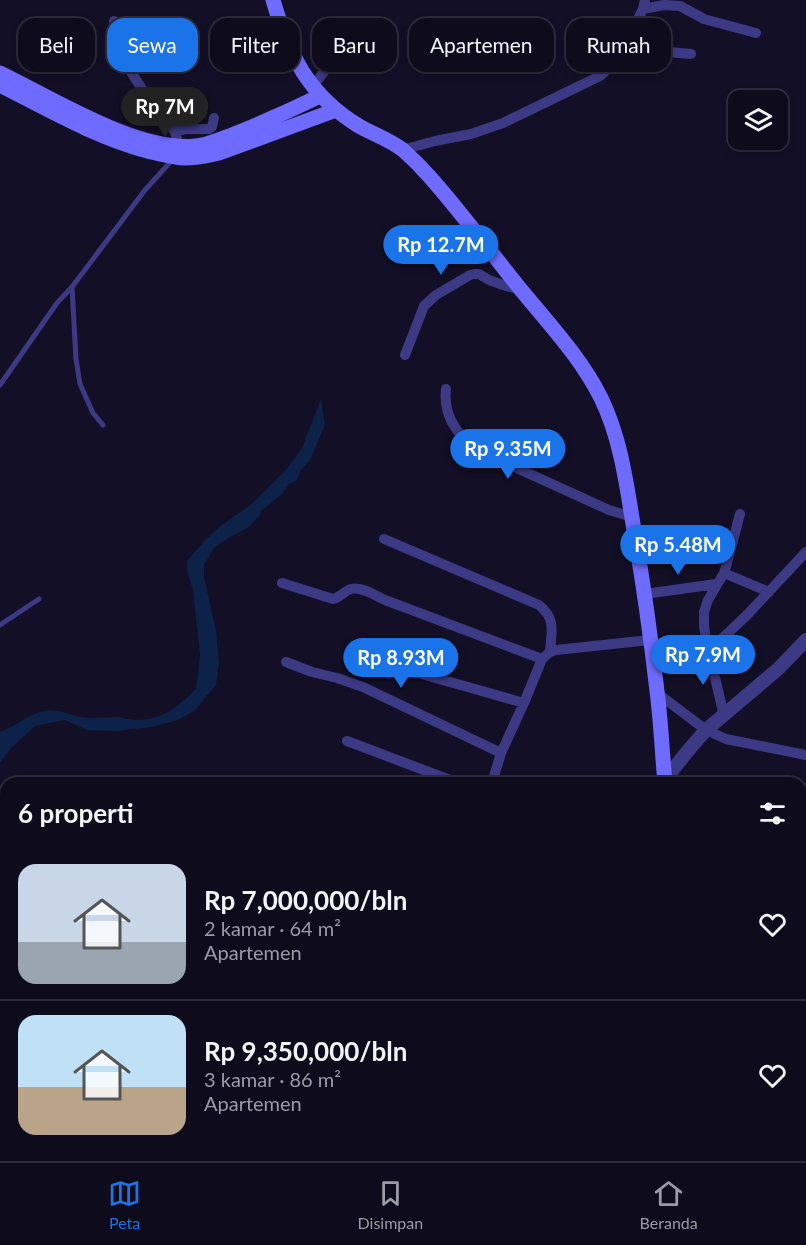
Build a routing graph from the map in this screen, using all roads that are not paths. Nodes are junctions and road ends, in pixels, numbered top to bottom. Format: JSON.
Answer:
{"nodes":[{"id":1,"x":273,"y":0,"type":"edge"},
{"id":2,"x":644,"y":4,"type":"edge"},
{"id":3,"x":637,"y":18,"type":"edge"},
{"id":4,"x":756,"y":33,"type":"dead end"},
{"id":5,"x":671,"y":52,"type":"edge"},
{"id":6,"x":691,"y":54,"type":"dead end"},
{"id":7,"x":131,"y":72,"type":"edge"},
{"id":8,"x":329,"y":72,"type":"edge"},
{"id":9,"x":604,"y":72,"type":"edge"},
{"id":10,"x":0,"y":73,"type":"edge"},
{"id":11,"x":0,"y":85,"type":"edge"},
{"id":12,"x":316,"y":91,"type":"junction"},
{"id":13,"x":336,"y":110,"type":"junction"},
{"id":14,"x":214,"y":118,"type":"dead end"},
{"id":15,"x":175,"y":132,"type":"junction"},
{"id":16,"x":402,"y":150,"type":"junction"},
{"id":17,"x":177,"y":152,"type":"junction"},
{"id":18,"x":72,"y":287,"type":"junction"},
{"id":19,"x":522,"y":290,"type":"junction"},
{"id":20,"x":405,"y":354,"type":"dead end"},
{"id":21,"x":0,"y":385,"type":"edge"},
{"id":22,"x":446,"y":389,"type":"dead end"},
{"id":23,"x":103,"y":425,"type":"dead end"},
{"id":24,"x":740,"y":514,"type":"dead end"},
{"id":25,"x":632,"y":517,"type":"junction"},
{"id":26,"x":384,"y":539,"type":"dead end"},
{"id":27,"x":806,"y":552,"type":"edge"},
{"id":28,"x":724,"y":573,"type":"junction"},
{"id":29,"x":282,"y":583,"type":"dead end"},
{"id":30,"x":716,"y":584,"type":"junction"},
{"id":31,"x":769,"y":592,"type":"junction"},
{"id":32,"x":645,"y":594,"type":"junction"},
{"id":33,"x":39,"y":599,"type":"dead end"},
{"id":34,"x":0,"y":625,"type":"edge"},
{"id":35,"x":650,"y":640,"type":"junction"},
{"id":36,"x":806,"y":640,"type":"edge"},
{"id":37,"x":709,"y":651,"type":"junction"},
{"id":38,"x":368,"y":656,"type":"dead end"},
{"id":39,"x":546,"y":656,"type":"junction"},
{"id":40,"x":286,"y":662,"type":"dead end"},
{"id":41,"x":657,"y":693,"type":"junction"},
{"id":42,"x":524,"y":703,"type":"junction"},
{"id":43,"x":724,"y":716,"type":"junction"},
{"id":44,"x":706,"y":730,"type":"junction"},
{"id":45,"x":347,"y":741,"type":"dead end"},
{"id":46,"x":501,"y":753,"type":"junction"},
{"id":47,"x":806,"y":755,"type":"edge"},
{"id":48,"x":443,"y":777,"type":"edge"},
{"id":49,"x":494,"y":777,"type":"edge"},
{"id":50,"x":664,"y":777,"type":"edge"},
{"id":51,"x":668,"y":777,"type":"edge"}],
"edges":[{"from":1,"to":12,"type":"main road"},
{"from":2,"to":3,"type":"street"},
{"from":2,"to":4,"type":"street"},
{"from":5,"to":6,"type":"street"},
{"from":7,"to":15,"type":"street"},
{"from":8,"to":12,"type":"street"},
{"from":9,"to":16,"type":"street"},
{"from":10,"to":17,"type":"main road"},
{"from":11,"to":17,"type":"main road"},
{"from":12,"to":13,"type":"main road"},
{"from":12,"to":17,"type":"main road"},
{"from":13,"to":16,"type":"main road"},
{"from":13,"to":17,"type":"main road"},
{"from":14,"to":15,"type":"street"},
{"from":15,"to":17,"type":"street"},
{"from":16,"to":19,"type":"main road"},
{"from":17,"to":18,"type":"lane"},
{"from":18,"to":21,"type":"lane"},
{"from":18,"to":23,"type":"lane"},
{"from":19,"to":20,"type":"street"},
{"from":19,"to":25,"type":"main road"},
{"from":22,"to":25,"type":"street"},
{"from":24,"to":28,"type":"street"},
{"from":25,"to":32,"type":"main road"},
{"from":26,"to":39,"type":"street"},
{"from":27,"to":31,"type":"street"},
{"from":28,"to":30,"type":"street"},
{"from":28,"to":31,"type":"street"},
{"from":29,"to":39,"type":"street"},
{"from":30,"to":32,"type":"street"},
{"from":30,"to":37,"type":"street"},
{"from":31,"to":37,"type":"street"},
{"from":32,"to":35,"type":"main road"},
{"from":33,"to":34,"type":"lane"},
{"from":35,"to":39,"type":"street"},
{"from":35,"to":41,"type":"main road"},
{"from":36,"to":43,"type":"street"},
{"from":37,"to":43,"type":"street"},
{"from":38,"to":42,"type":"street"},
{"from":39,"to":42,"type":"street"},
{"from":40,"to":46,"type":"street"},
{"from":41,"to":44,"type":"street"},
{"from":41,"to":50,"type":"main road"},
{"from":42,"to":46,"type":"street"},
{"from":43,"to":44,"type":"street"},
{"from":44,"to":47,"type":"street"},
{"from":44,"to":51,"type":"street"},
{"from":45,"to":48,"type":"street"},
{"from":46,"to":49,"type":"street"}]}
